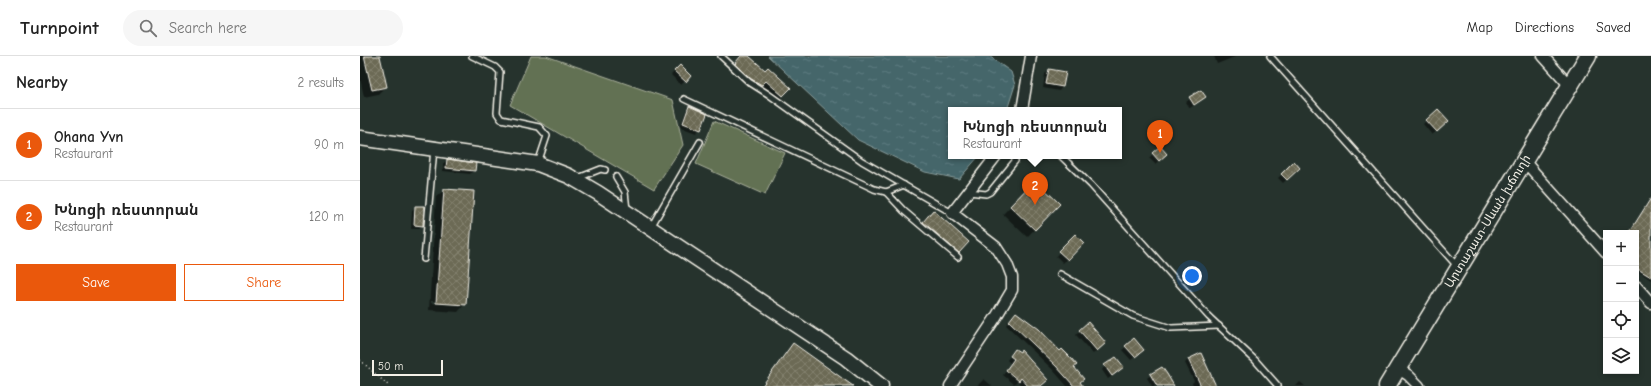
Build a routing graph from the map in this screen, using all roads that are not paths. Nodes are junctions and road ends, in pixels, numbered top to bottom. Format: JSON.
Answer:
{"nodes":[{"id":1,"x":472,"y":56,"type":"edge"},
{"id":2,"x":721,"y":56,"type":"edge"},
{"id":3,"x":1031,"y":56,"type":"edge"},
{"id":4,"x":1270,"y":56,"type":"edge"},
{"id":5,"x":1543,"y":56,"type":"edge"},
{"id":6,"x":1588,"y":56,"type":"edge"},
{"id":7,"x":1570,"y":86,"type":"junction"},
{"id":8,"x":684,"y":99,"type":"dead end"},
{"id":9,"x":1022,"y":107,"type":"edge"},
{"id":10,"x":360,"y":138,"type":"edge"},
{"id":11,"x":700,"y":142,"type":"dead end"},
{"id":12,"x":434,"y":149,"type":"junction"},
{"id":13,"x":994,"y":159,"type":"edge"},
{"id":14,"x":1064,"y":159,"type":"edge"},
{"id":15,"x":1015,"y":161,"type":"dead end"},
{"id":16,"x":1525,"y":162,"type":"junction"},
{"id":17,"x":538,"y":164,"type":"junction"},
{"id":18,"x":605,"y":170,"type":"dead end"},
{"id":19,"x":616,"y":177,"type":"dead end"},
{"id":20,"x":574,"y":179,"type":"junction"},
{"id":21,"x":904,"y":185,"type":"junction"},
{"id":22,"x":886,"y":192,"type":"junction"},
{"id":23,"x":968,"y":192,"type":"junction"},
{"id":24,"x":627,"y":213,"type":"junction"},
{"id":25,"x":952,"y":213,"type":"junction"},
{"id":26,"x":651,"y":228,"type":"junction"},
{"id":27,"x":1603,"y":249,"type":"edge"},
{"id":28,"x":958,"y":257,"type":"dead end"},
{"id":29,"x":424,"y":259,"type":"dead end"},
{"id":30,"x":1459,"y":268,"type":"junction"},
{"id":31,"x":1060,"y":274,"type":"dead end"},
{"id":32,"x":1639,"y":289,"type":"edge"},
{"id":33,"x":1651,"y":302,"type":"edge"},
{"id":34,"x":1218,"y":326,"type":"junction"},
{"id":35,"x":1397,"y":368,"type":"junction"},
{"id":36,"x":881,"y":386,"type":"edge"},
{"id":37,"x":950,"y":386,"type":"edge"},
{"id":38,"x":1278,"y":386,"type":"edge"},
{"id":39,"x":1387,"y":386,"type":"edge"},
{"id":40,"x":1419,"y":386,"type":"edge"}],
"edges":[{"from":1,"to":17,"type":"lane"},
{"from":2,"to":21,"type":"lane"},
{"from":3,"to":9,"type":"street"},
{"from":4,"to":30,"type":"lane"},
{"from":5,"to":7,"type":"street"},
{"from":6,"to":7,"type":"main road","name":"Արտաշատ-Սևան խճուղի"},
{"from":7,"to":16,"type":"main road","name":"Արտաշատ-Սևան խճուղի"},
{"from":8,"to":22,"type":"lane"},
{"from":10,"to":12,"type":"street"},
{"from":11,"to":26,"type":"lane"},
{"from":12,"to":17,"type":"street"},
{"from":12,"to":29,"type":"lane"},
{"from":13,"to":23,"type":"street"},
{"from":14,"to":34,"type":"lane"},
{"from":15,"to":23,"type":"lane"},
{"from":16,"to":27,"type":"street"},
{"from":16,"to":30,"type":"main road","name":"Արտաշատ-Սևան խճուղի"},
{"from":17,"to":20,"type":"street"},
{"from":18,"to":20,"type":"lane"},
{"from":19,"to":24,"type":"lane"},
{"from":20,"to":24,"type":"street"},
{"from":21,"to":22,"type":"lane"},
{"from":21,"to":25,"type":"lane"},
{"from":22,"to":28,"type":"lane"},
{"from":23,"to":25,"type":"street"},
{"from":24,"to":26,"type":"street"},
{"from":25,"to":37,"type":"street"},
{"from":26,"to":36,"type":"street"},
{"from":30,"to":35,"type":"main road","name":"Արտաշատ-Սևան խճուղի"},
{"from":31,"to":34,"type":"lane"},
{"from":32,"to":33,"type":"street"},
{"from":34,"to":38,"type":"lane"},
{"from":35,"to":39,"type":"main road","name":"Արտաշատ-Սևան խճուղի"},
{"from":35,"to":40,"type":"street"}]}
